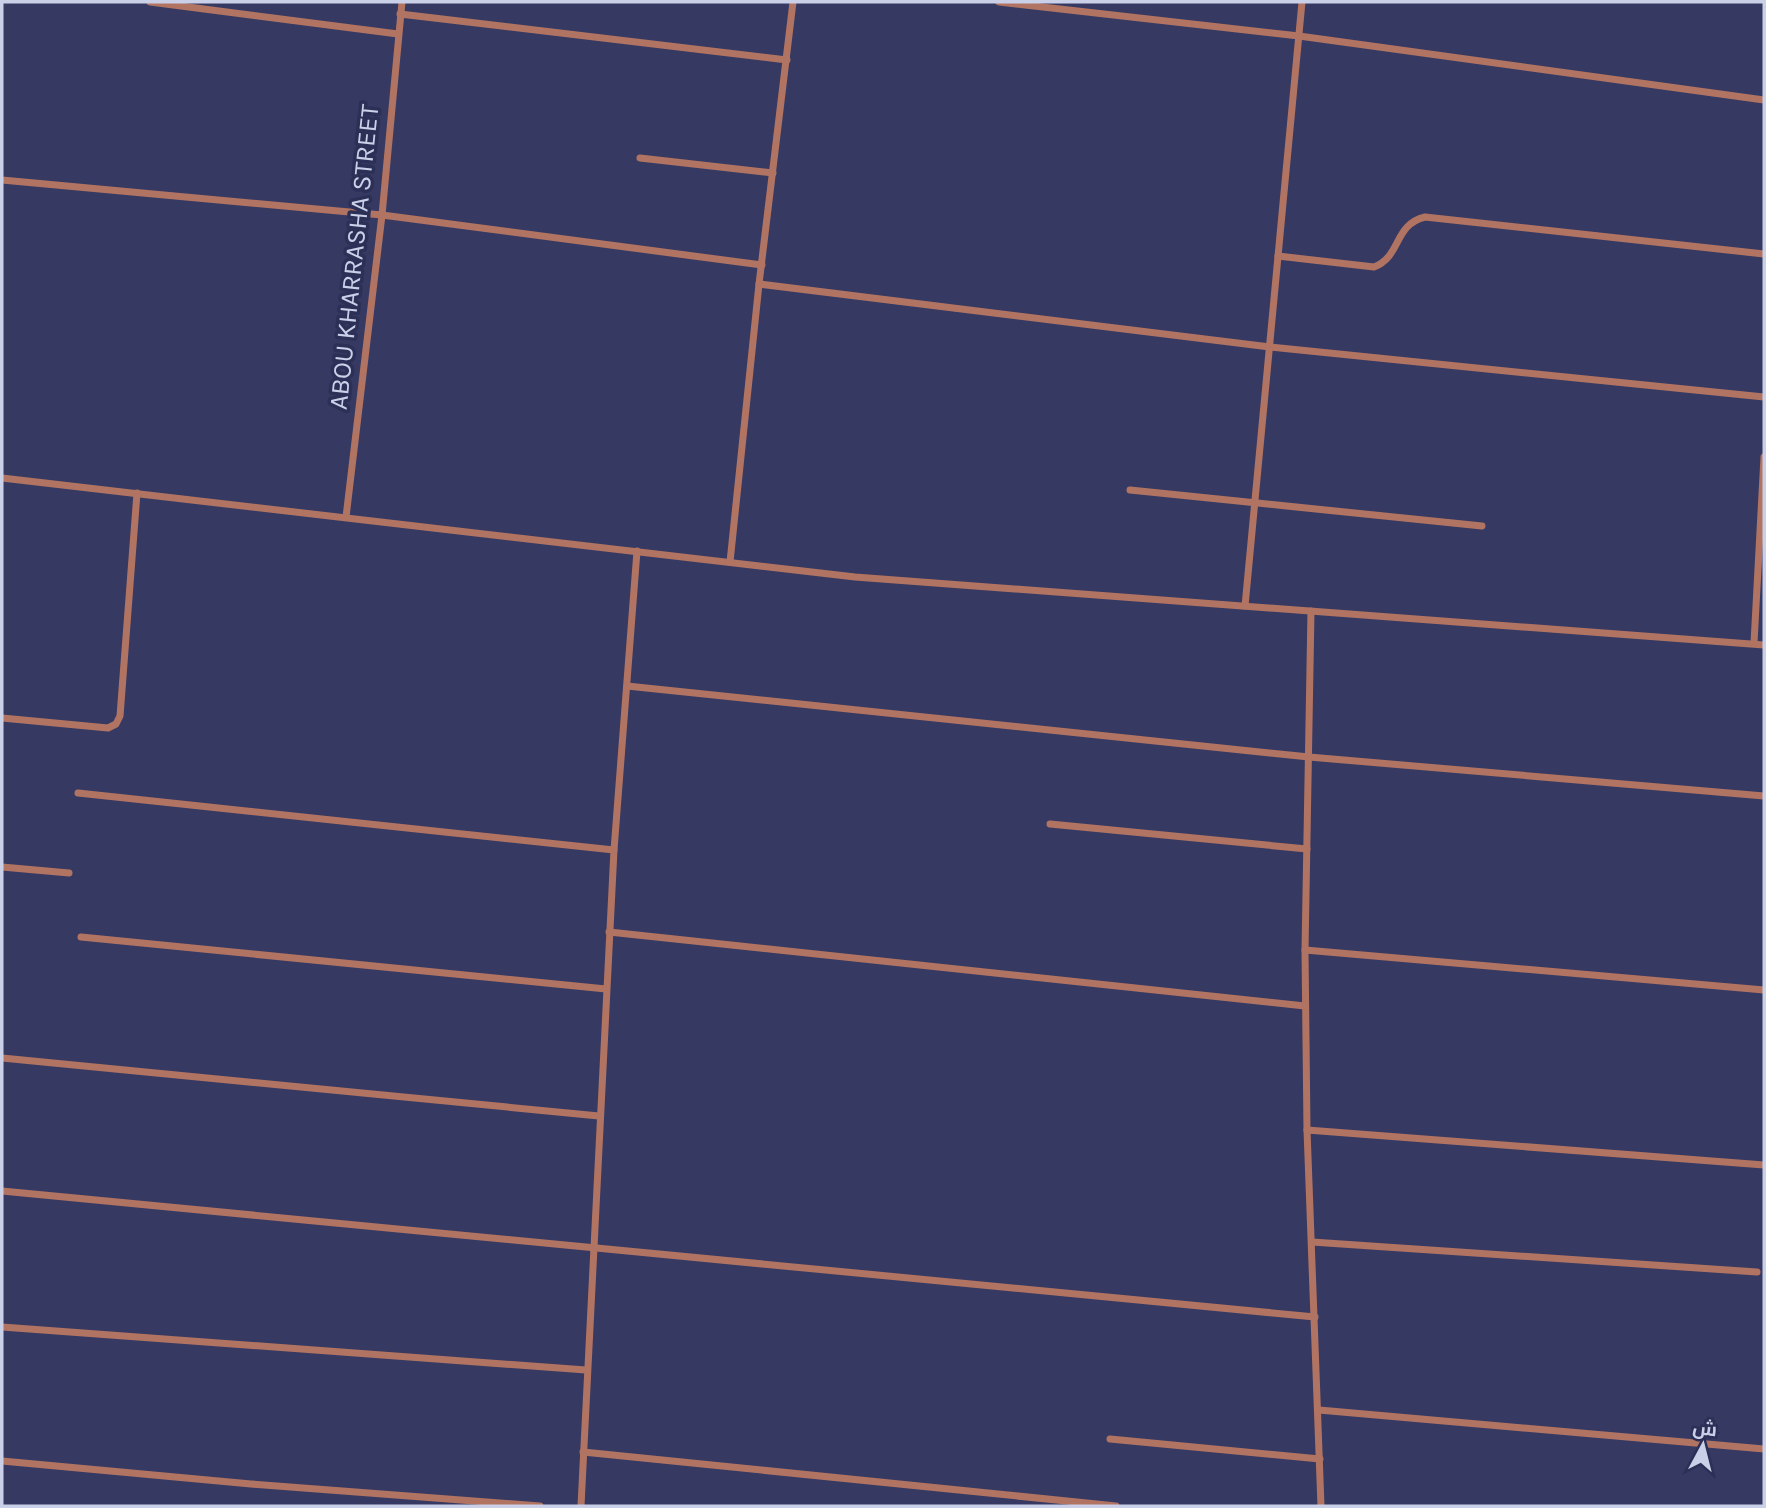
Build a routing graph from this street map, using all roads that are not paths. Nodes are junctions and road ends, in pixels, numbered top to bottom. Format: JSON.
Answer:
{"nodes":[{"id":1,"x":150,"y":2,"type":"edge"},
{"id":2,"x":402,"y":2,"type":"edge"},
{"id":3,"x":793,"y":2,"type":"edge"},
{"id":4,"x":999,"y":2,"type":"edge"},
{"id":5,"x":1303,"y":2,"type":"edge"},
{"id":6,"x":400,"y":14,"type":"junction"},
{"id":7,"x":398,"y":34,"type":"junction"},
{"id":8,"x":1299,"y":36,"type":"junction"},
{"id":9,"x":787,"y":60,"type":"junction"},
{"id":10,"x":1764,"y":100,"type":"edge"},
{"id":11,"x":640,"y":158,"type":"dead end"},
{"id":12,"x":773,"y":173,"type":"junction"},
{"id":13,"x":2,"y":180,"type":"edge"},
{"id":14,"x":382,"y":215,"type":"junction"},
{"id":15,"x":1764,"y":254,"type":"edge"},
{"id":16,"x":1278,"y":256,"type":"junction"},
{"id":17,"x":762,"y":265,"type":"junction"},
{"id":18,"x":759,"y":284,"type":"junction"},
{"id":19,"x":1269,"y":347,"type":"junction"},
{"id":20,"x":1764,"y":397,"type":"edge"},
{"id":21,"x":1764,"y":457,"type":"edge"},
{"id":22,"x":2,"y":478,"type":"edge"},
{"id":23,"x":1130,"y":490,"type":"dead end"},
{"id":24,"x":137,"y":494,"type":"junction"},
{"id":25,"x":1255,"y":503,"type":"junction"},
{"id":26,"x":346,"y":517,"type":"junction"},
{"id":27,"x":1482,"y":526,"type":"dead end"},
{"id":28,"x":637,"y":551,"type":"junction"},
{"id":29,"x":730,"y":562,"type":"junction"},
{"id":30,"x":1245,"y":606,"type":"junction"},
{"id":31,"x":1311,"y":611,"type":"junction"},
{"id":32,"x":1754,"y":643,"type":"junction"},
{"id":33,"x":1764,"y":645,"type":"edge"},
{"id":34,"x":626,"y":686,"type":"junction"},
{"id":35,"x":2,"y":718,"type":"edge"},
{"id":36,"x":1309,"y":757,"type":"junction"},
{"id":37,"x":78,"y":793,"type":"dead end"},
{"id":38,"x":1764,"y":796,"type":"edge"},
{"id":39,"x":1050,"y":824,"type":"dead end"},
{"id":40,"x":1307,"y":849,"type":"junction"},
{"id":41,"x":614,"y":850,"type":"junction"},
{"id":42,"x":2,"y":867,"type":"edge"},
{"id":43,"x":69,"y":873,"type":"dead end"},
{"id":44,"x":609,"y":932,"type":"junction"},
{"id":45,"x":81,"y":937,"type":"dead end"},
{"id":46,"x":1305,"y":950,"type":"junction"},
{"id":47,"x":606,"y":989,"type":"junction"},
{"id":48,"x":1764,"y":990,"type":"edge"},
{"id":49,"x":1306,"y":1006,"type":"junction"},
{"id":50,"x":2,"y":1058,"type":"edge"},
{"id":51,"x":599,"y":1116,"type":"junction"},
{"id":52,"x":1307,"y":1130,"type":"junction"},
{"id":53,"x":1764,"y":1165,"type":"edge"},
{"id":54,"x":2,"y":1191,"type":"edge"},
{"id":55,"x":1312,"y":1242,"type":"junction"},
{"id":56,"x":593,"y":1247,"type":"junction"},
{"id":57,"x":1757,"y":1272,"type":"dead end"},
{"id":58,"x":1315,"y":1317,"type":"junction"},
{"id":59,"x":2,"y":1327,"type":"edge"},
{"id":60,"x":586,"y":1370,"type":"junction"},
{"id":61,"x":1319,"y":1410,"type":"junction"},
{"id":62,"x":1110,"y":1439,"type":"dead end"},
{"id":63,"x":1764,"y":1449,"type":"edge"},
{"id":64,"x":583,"y":1452,"type":"junction"},
{"id":65,"x":1320,"y":1459,"type":"junction"},
{"id":66,"x":2,"y":1461,"type":"edge"},
{"id":67,"x":540,"y":1506,"type":"edge"},
{"id":68,"x":581,"y":1506,"type":"edge"},
{"id":69,"x":1116,"y":1506,"type":"edge"},
{"id":70,"x":1321,"y":1506,"type":"edge"}],
"edges":[{"from":1,"to":7,"type":"street"},
{"from":2,"to":6,"type":"street","name":"ABOU KHARRASHA STREET"},
{"from":3,"to":9,"type":"street"},
{"from":4,"to":8,"type":"street"},
{"from":5,"to":8,"type":"street"},
{"from":6,"to":7,"type":"street","name":"ABOU KHARRASHA STREET"},
{"from":6,"to":9,"type":"street"},
{"from":7,"to":14,"type":"street","name":"ABOU KHARRASHA STREET"},
{"from":8,"to":10,"type":"street"},
{"from":8,"to":16,"type":"street"},
{"from":9,"to":12,"type":"street"},
{"from":11,"to":12,"type":"street"},
{"from":12,"to":17,"type":"street"},
{"from":13,"to":14,"type":"street"},
{"from":14,"to":17,"type":"street"},
{"from":14,"to":26,"type":"street","name":"ABOU KHARRASHA STREET"},
{"from":15,"to":16,"type":"street"},
{"from":16,"to":19,"type":"street"},
{"from":17,"to":18,"type":"street"},
{"from":18,"to":19,"type":"street"},
{"from":18,"to":29,"type":"street"},
{"from":19,"to":20,"type":"street"},
{"from":19,"to":25,"type":"street"},
{"from":21,"to":32,"type":"street"},
{"from":22,"to":24,"type":"street"},
{"from":23,"to":25,"type":"street"},
{"from":24,"to":26,"type":"street"},
{"from":24,"to":35,"type":"street"},
{"from":25,"to":27,"type":"street"},
{"from":25,"to":30,"type":"street"},
{"from":26,"to":28,"type":"street"},
{"from":28,"to":29,"type":"street"},
{"from":28,"to":34,"type":"street"},
{"from":29,"to":30,"type":"street"},
{"from":30,"to":31,"type":"street"},
{"from":31,"to":32,"type":"street"},
{"from":31,"to":36,"type":"street"},
{"from":32,"to":33,"type":"street"},
{"from":34,"to":36,"type":"street"},
{"from":34,"to":41,"type":"street"},
{"from":36,"to":38,"type":"street"},
{"from":36,"to":40,"type":"street"},
{"from":37,"to":41,"type":"street"},
{"from":39,"to":40,"type":"street"},
{"from":40,"to":46,"type":"street"},
{"from":41,"to":44,"type":"street"},
{"from":42,"to":43,"type":"street"},
{"from":44,"to":47,"type":"street"},
{"from":44,"to":49,"type":"street"},
{"from":45,"to":47,"type":"street"},
{"from":46,"to":48,"type":"street"},
{"from":46,"to":49,"type":"street"},
{"from":47,"to":51,"type":"street"},
{"from":49,"to":52,"type":"street"},
{"from":50,"to":51,"type":"street"},
{"from":51,"to":56,"type":"street"},
{"from":52,"to":53,"type":"street"},
{"from":52,"to":55,"type":"street"},
{"from":54,"to":56,"type":"street"},
{"from":55,"to":57,"type":"street"},
{"from":55,"to":58,"type":"street"},
{"from":56,"to":58,"type":"street"},
{"from":56,"to":60,"type":"street"},
{"from":58,"to":61,"type":"street"},
{"from":59,"to":60,"type":"street"},
{"from":60,"to":64,"type":"street"},
{"from":61,"to":63,"type":"street"},
{"from":61,"to":65,"type":"street"},
{"from":62,"to":65,"type":"street"},
{"from":64,"to":68,"type":"street"},
{"from":64,"to":69,"type":"street"},
{"from":65,"to":70,"type":"street"},
{"from":66,"to":67,"type":"street"}]}
